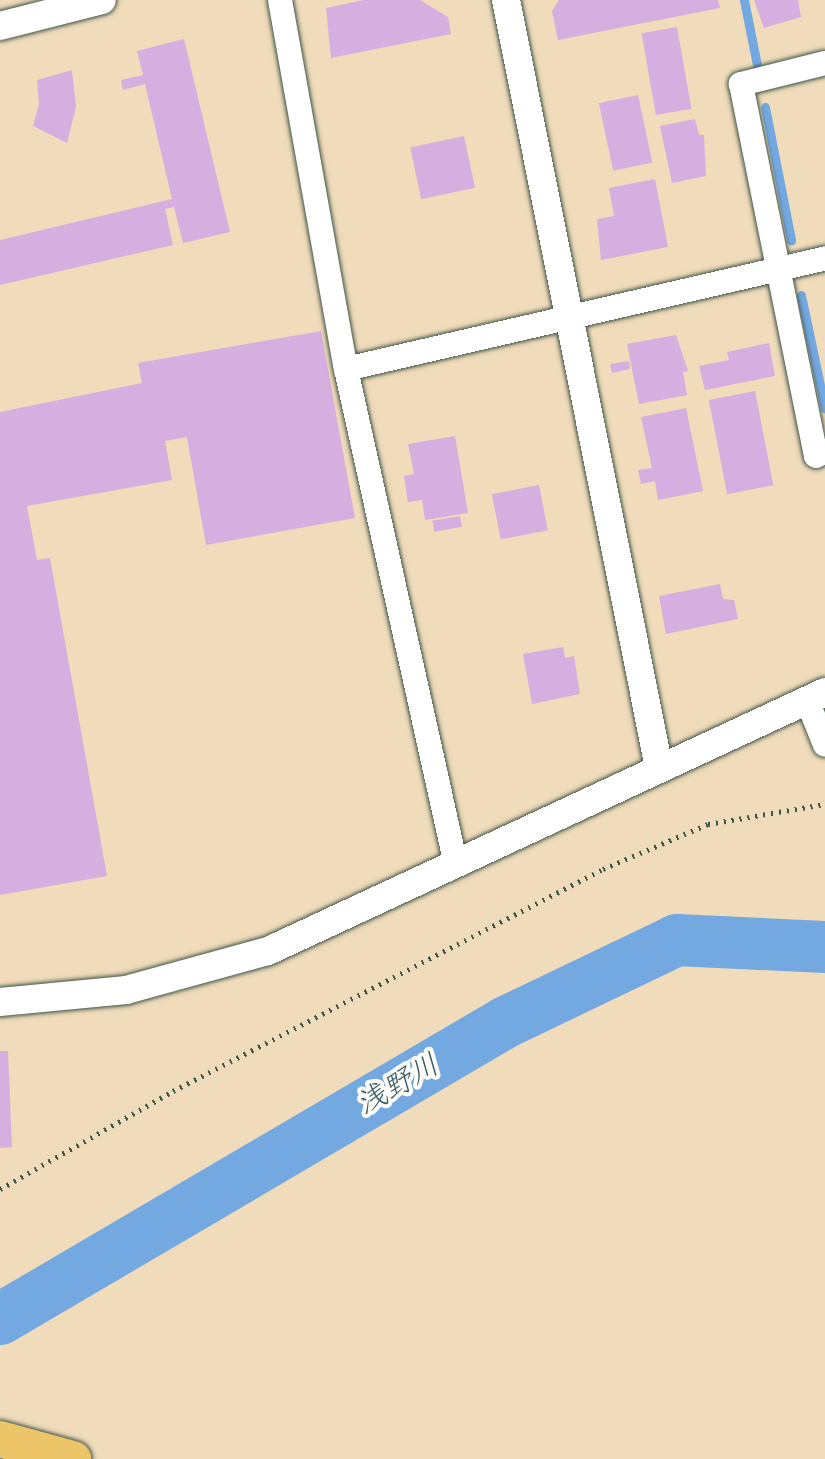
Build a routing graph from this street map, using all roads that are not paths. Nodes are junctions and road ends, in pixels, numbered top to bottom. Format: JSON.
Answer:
{"nodes":[{"id":1,"x":102,"y":0,"type":"edge"},
{"id":2,"x":280,"y":0,"type":"edge"},
{"id":3,"x":506,"y":0,"type":"edge"},
{"id":4,"x":0,"y":26,"type":"edge"},
{"id":5,"x":825,"y":63,"type":"edge"},
{"id":6,"x":825,"y":258,"type":"edge"},
{"id":7,"x":779,"y":271,"type":"junction"},
{"id":8,"x":567,"y":321,"type":"junction"},
{"id":9,"x":346,"y":369,"type":"junction"},
{"id":10,"x":825,"y":451,"type":"edge"},
{"id":11,"x":816,"y":696,"type":"edge"},
{"id":12,"x":825,"y":745,"type":"edge"},
{"id":13,"x":659,"y":768,"type":"junction"},
{"id":14,"x":456,"y":865,"type":"junction"},
{"id":15,"x":0,"y":1002,"type":"edge"},
{"id":16,"x":16,"y":1443,"type":"edge"},
{"id":17,"x":73,"y":1459,"type":"edge"}],
"edges":[{"from":1,"to":4,"type":"street"},
{"from":2,"to":9,"type":"street"},
{"from":3,"to":8,"type":"street"},
{"from":5,"to":7,"type":"street"},
{"from":6,"to":7,"type":"street"},
{"from":7,"to":8,"type":"street"},
{"from":7,"to":10,"type":"street"},
{"from":8,"to":9,"type":"street"},
{"from":8,"to":13,"type":"street"},
{"from":9,"to":14,"type":"street"},
{"from":11,"to":12,"type":"street"},
{"from":11,"to":13,"type":"street"},
{"from":13,"to":14,"type":"street"},
{"from":14,"to":15,"type":"street"},
{"from":16,"to":17,"type":"main road"}]}
